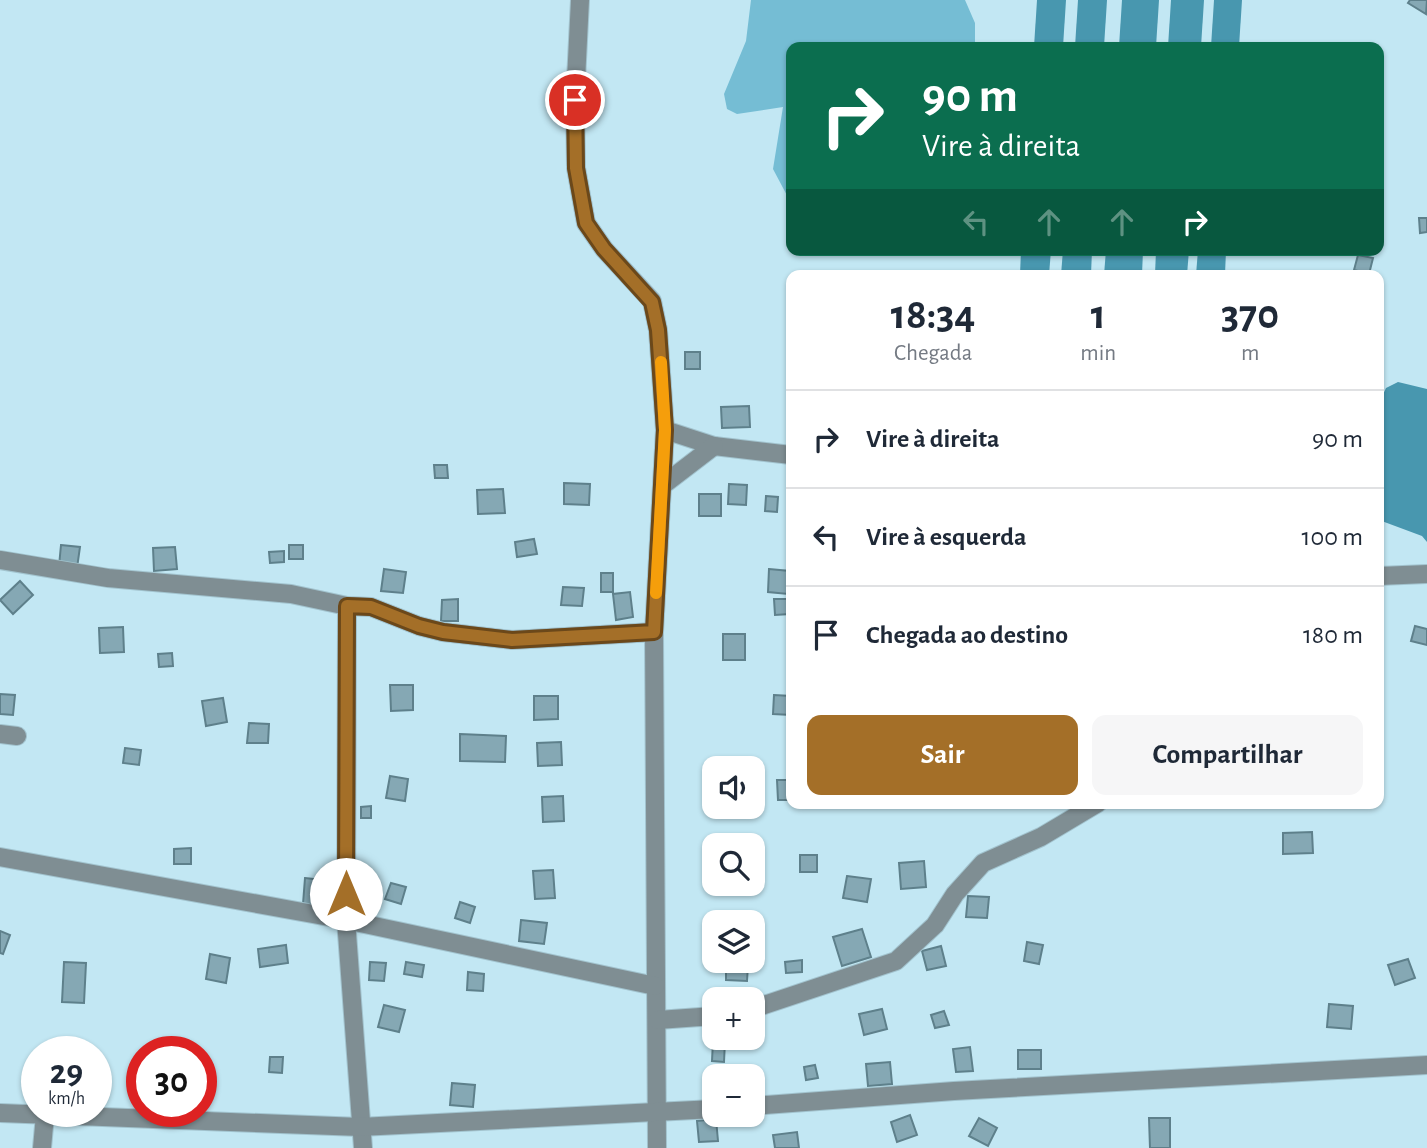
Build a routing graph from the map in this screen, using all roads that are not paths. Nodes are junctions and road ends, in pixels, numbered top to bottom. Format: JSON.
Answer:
{"nodes":[{"id":1,"x":580,"y":0,"type":"edge"},
{"id":2,"x":665,"y":430,"type":"junction"},
{"id":3,"x":714,"y":446,"type":"junction"},
{"id":4,"x":786,"y":453,"type":"edge"},
{"id":5,"x":663,"y":485,"type":"junction"},
{"id":6,"x":0,"y":560,"type":"edge"},
{"id":7,"x":1427,"y":574,"type":"edge"},
{"id":8,"x":1384,"y":576,"type":"edge"},
{"id":9,"x":347,"y":606,"type":"junction"},
{"id":10,"x":654,"y":632,"type":"junction"},
{"id":11,"x":1088,"y":809,"type":"edge"},
{"id":12,"x":0,"y":857,"type":"edge"},
{"id":13,"x":346,"y":920,"type":"junction"},
{"id":14,"x":655,"y":986,"type":"junction"},
{"id":15,"x":765,"y":1005,"type":"edge"},
{"id":16,"x":702,"y":1017,"type":"edge"},
{"id":17,"x":658,"y":1020,"type":"junction"},
{"id":18,"x":1427,"y":1065,"type":"edge"},
{"id":19,"x":765,"y":1105,"type":"edge"},
{"id":20,"x":702,"y":1110,"type":"edge"},
{"id":21,"x":0,"y":1113,"type":"edge"},
{"id":22,"x":21,"y":1114,"type":"edge"},
{"id":23,"x":656,"y":1114,"type":"junction"},
{"id":24,"x":112,"y":1118,"type":"edge"},
{"id":25,"x":44,"y":1127,"type":"edge"},
{"id":26,"x":360,"y":1127,"type":"junction"},
{"id":27,"x":42,"y":1148,"type":"edge"},
{"id":28,"x":363,"y":1148,"type":"edge"},
{"id":29,"x":657,"y":1148,"type":"edge"}],
"edges":[{"from":1,"to":2,"type":"street"},
{"from":2,"to":3,"type":"street"},
{"from":2,"to":5,"type":"street"},
{"from":3,"to":4,"type":"street"},
{"from":3,"to":5,"type":"street"},
{"from":5,"to":10,"type":"street"},
{"from":6,"to":9,"type":"street"},
{"from":7,"to":8,"type":"street"},
{"from":9,"to":10,"type":"street"},
{"from":9,"to":13,"type":"street"},
{"from":10,"to":14,"type":"street"},
{"from":11,"to":15,"type":"street"},
{"from":12,"to":13,"type":"street"},
{"from":13,"to":14,"type":"street"},
{"from":13,"to":26,"type":"street"},
{"from":14,"to":17,"type":"street"},
{"from":16,"to":17,"type":"street"},
{"from":17,"to":23,"type":"street"},
{"from":18,"to":19,"type":"street"},
{"from":20,"to":23,"type":"street"},
{"from":21,"to":22,"type":"street"},
{"from":23,"to":26,"type":"street"},
{"from":23,"to":29,"type":"street"},
{"from":24,"to":26,"type":"street"},
{"from":25,"to":27,"type":"street"},
{"from":26,"to":28,"type":"street"}]}
